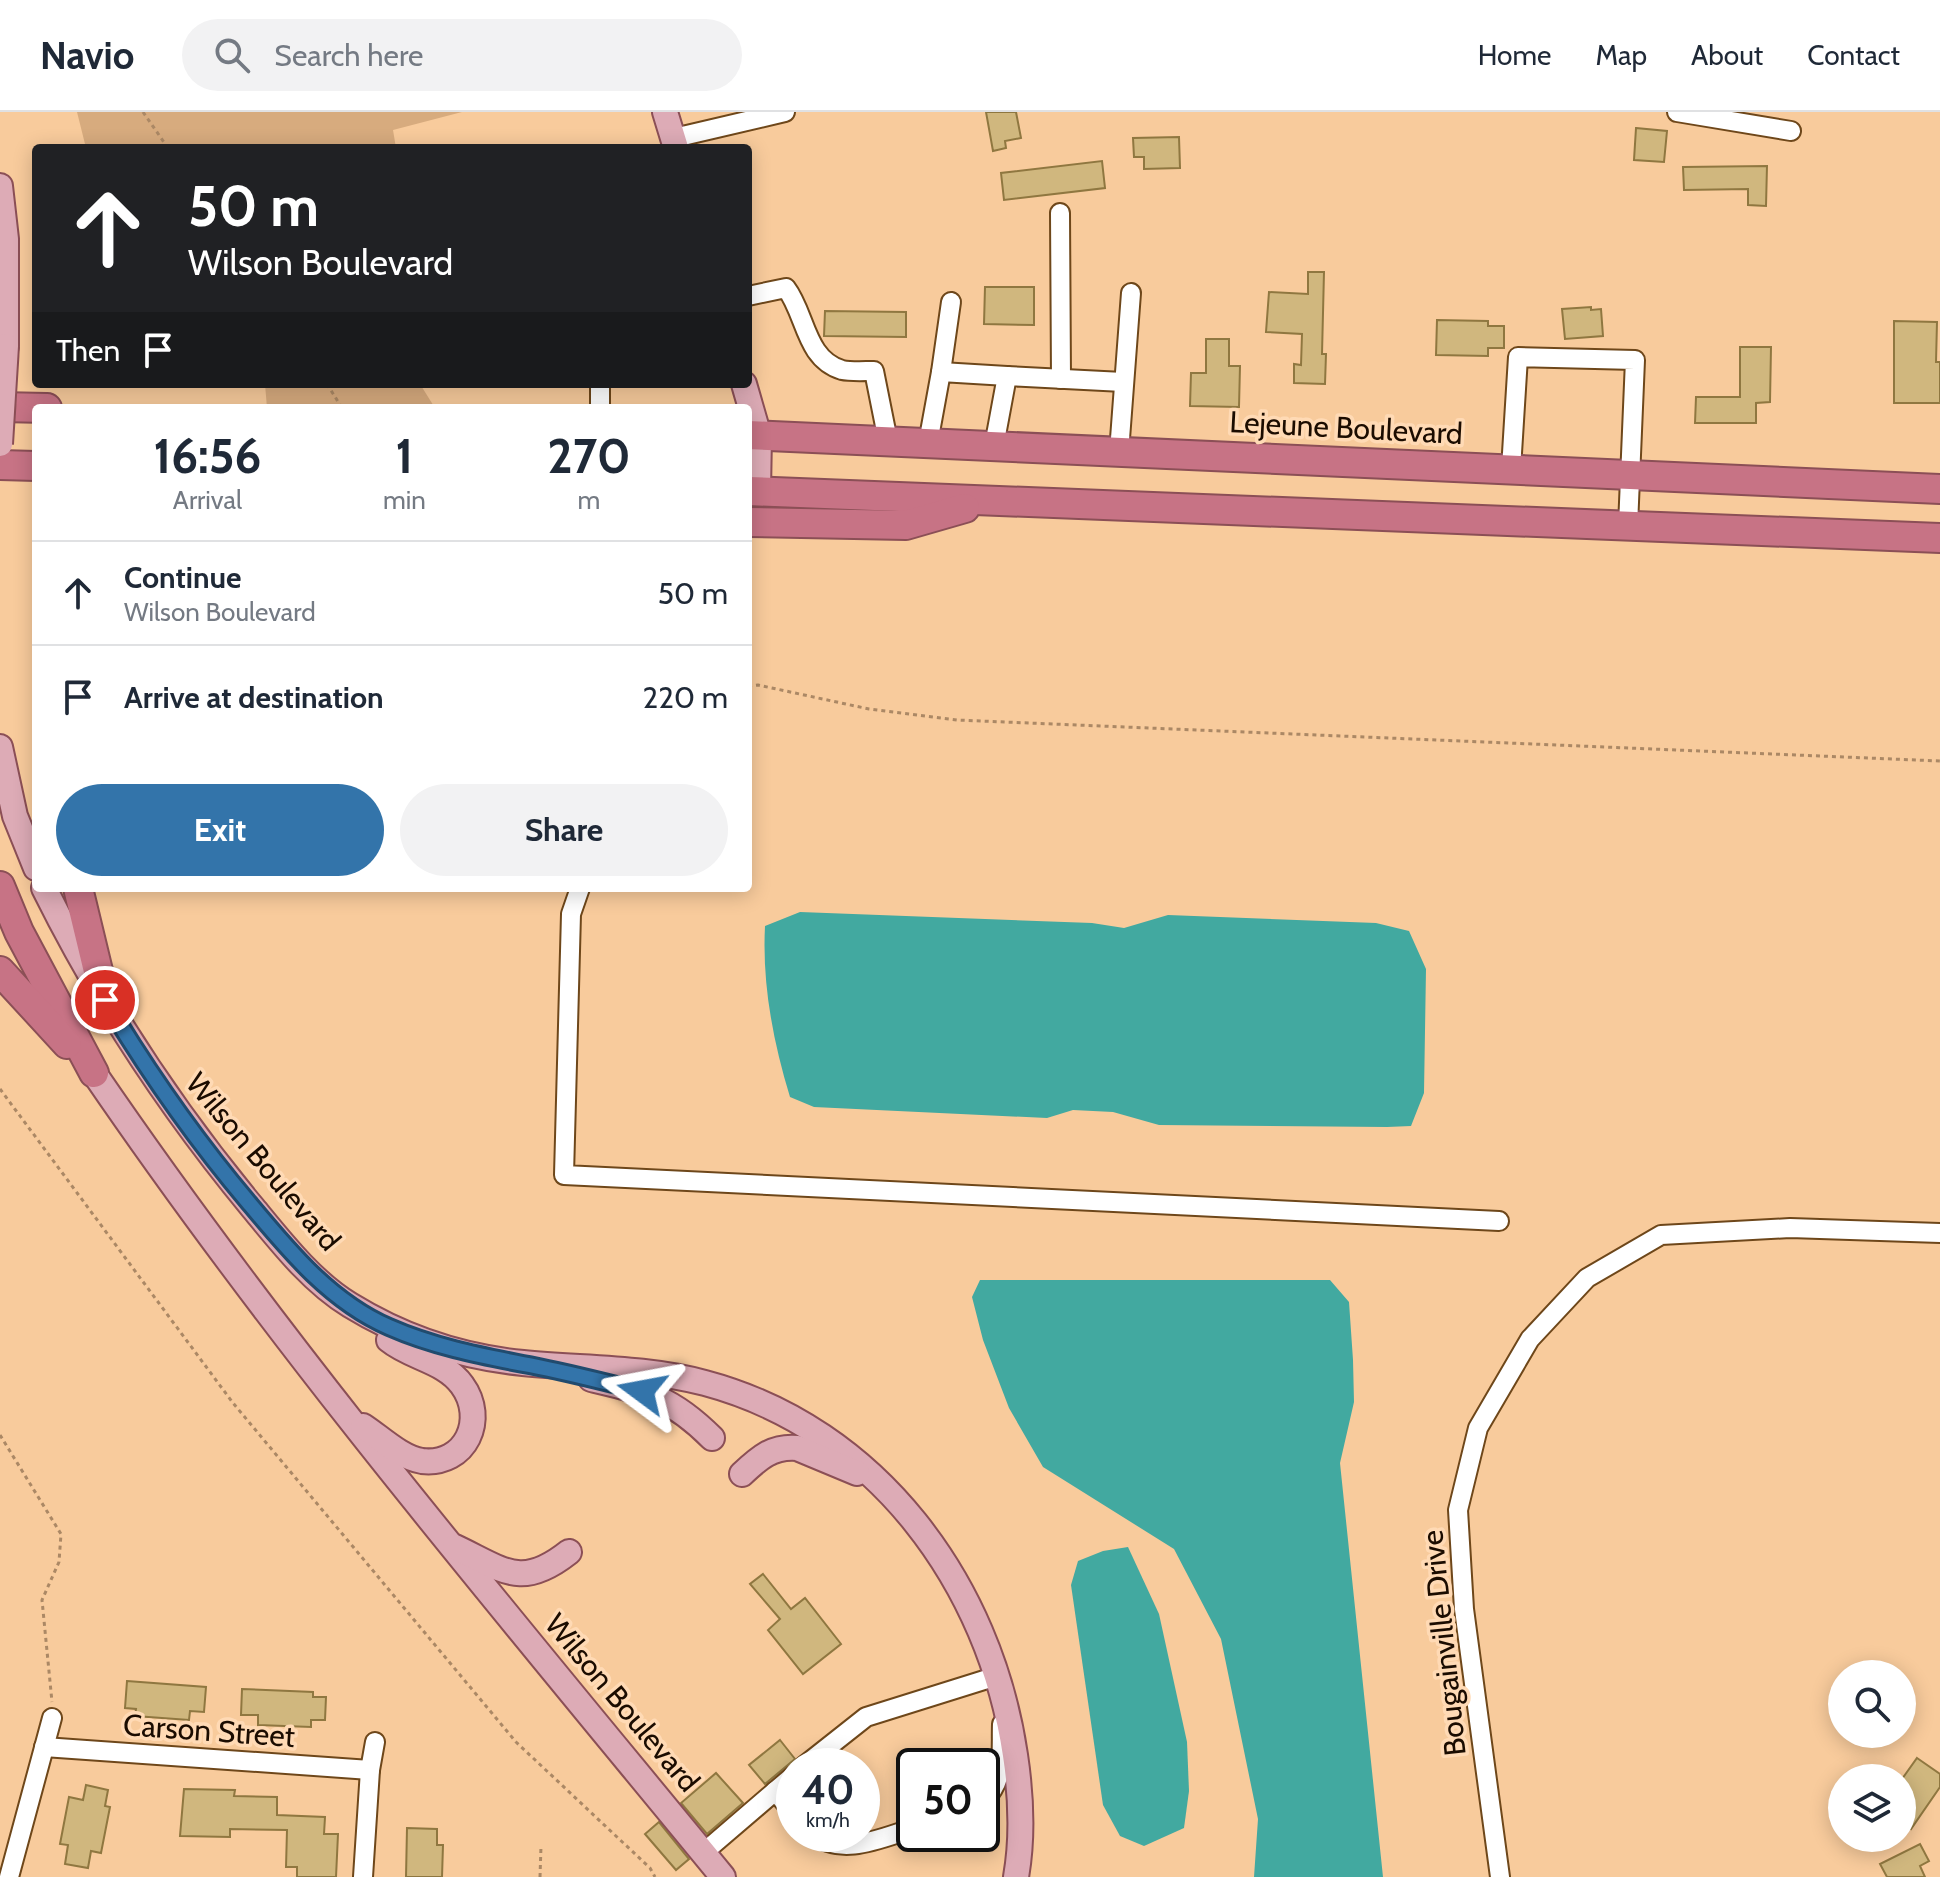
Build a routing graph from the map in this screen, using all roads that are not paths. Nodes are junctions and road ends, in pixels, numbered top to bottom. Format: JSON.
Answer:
{"nodes":[{"id":1,"x":665,"y":112,"type":"edge"},
{"id":2,"x":785,"y":112,"type":"edge"},
{"id":3,"x":1677,"y":112,"type":"edge"},
{"id":4,"x":1791,"y":131,"type":"dead end"},
{"id":5,"x":675,"y":143,"type":"edge"},
{"id":6,"x":0,"y":186,"type":"edge"},
{"id":7,"x":1060,"y":213,"type":"dead end"},
{"id":8,"x":1131,"y":293,"type":"dead end"},
{"id":9,"x":752,"y":295,"type":"edge"},
{"id":10,"x":951,"y":302,"type":"dead end"},
{"id":11,"x":941,"y":372,"type":"junction"},
{"id":12,"x":1007,"y":376,"type":"junction"},
{"id":13,"x":1061,"y":379,"type":"junction"},
{"id":14,"x":1123,"y":382,"type":"junction"},
{"id":15,"x":0,"y":407,"type":"edge"},
{"id":16,"x":32,"y":408,"type":"edge"},
{"id":17,"x":754,"y":435,"type":"edge"},
{"id":18,"x":888,"y":441,"type":"junction"},
{"id":19,"x":928,"y":443,"type":"junction"},
{"id":20,"x":0,"y":444,"type":"edge"},
{"id":21,"x":994,"y":446,"type":"junction"},
{"id":22,"x":1119,"y":452,"type":"junction"},
{"id":23,"x":0,"y":465,"type":"edge"},
{"id":24,"x":32,"y":466,"type":"edge"},
{"id":25,"x":1511,"y":469,"type":"junction"},
{"id":26,"x":1630,"y":475,"type":"junction"},
{"id":27,"x":1940,"y":489,"type":"edge"},
{"id":28,"x":753,"y":491,"type":"edge"},
{"id":29,"x":986,"y":501,"type":"junction"},
{"id":30,"x":752,"y":522,"type":"edge"},
{"id":31,"x":1628,"y":526,"type":"junction"},
{"id":32,"x":1940,"y":538,"type":"edge"},
{"id":33,"x":0,"y":747,"type":"edge"},
{"id":34,"x":32,"y":858,"type":"edge"},
{"id":35,"x":0,"y":886,"type":"edge"},
{"id":36,"x":46,"y":892,"type":"edge"},
{"id":37,"x":79,"y":892,"type":"edge"},
{"id":38,"x":579,"y":892,"type":"edge"},
{"id":39,"x":0,"y":971,"type":"edge"},
{"id":40,"x":105,"y":1000,"type":"junction"},
{"id":41,"x":94,"y":1073,"type":"junction"},
{"id":42,"x":1499,"y":1221,"type":"dead end"},
{"id":43,"x":1940,"y":1233,"type":"edge"},
{"id":44,"x":346,"y":1303,"type":"junction"},
{"id":45,"x":524,"y":1364,"type":"junction"},
{"id":46,"x":342,"y":1411,"type":"junction"},
{"id":47,"x":712,"y":1438,"type":"dead end"},
{"id":48,"x":742,"y":1474,"type":"dead end"},
{"id":49,"x":881,"y":1484,"type":"junction"},
{"id":50,"x":449,"y":1544,"type":"junction"},
{"id":51,"x":569,"y":1552,"type":"dead end"},
{"id":52,"x":1000,"y":1685,"type":"junction"},
{"id":53,"x":52,"y":1718,"type":"road end"},
{"id":54,"x":375,"y":1742,"type":"dead end"},
{"id":55,"x":44,"y":1747,"type":"junction"},
{"id":56,"x":827,"y":1748,"type":"edge"},
{"id":57,"x":1000,"y":1748,"type":"edge"},
{"id":58,"x":370,"y":1770,"type":"junction"},
{"id":59,"x":775,"y":1791,"type":"edge"},
{"id":60,"x":703,"y":1853,"type":"junction"},
{"id":61,"x":9,"y":1877,"type":"edge"},
{"id":62,"x":363,"y":1877,"type":"edge"},
{"id":63,"x":723,"y":1877,"type":"edge"},
{"id":64,"x":1016,"y":1877,"type":"edge"},
{"id":65,"x":1500,"y":1877,"type":"edge"}],
"edges":[{"from":1,"to":5,"type":"main road"},
{"from":2,"to":5,"type":"street"},
{"from":3,"to":4,"type":"street"},
{"from":6,"to":20,"type":"main road","bridge":true},
{"from":7,"to":13,"type":"street"},
{"from":8,"to":14,"type":"street"},
{"from":9,"to":18,"type":"street"},
{"from":10,"to":11,"type":"street"},
{"from":11,"to":12,"type":"street"},
{"from":11,"to":19,"type":"street"},
{"from":12,"to":13,"type":"street"},
{"from":12,"to":21,"type":"street"},
{"from":13,"to":14,"type":"street"},
{"from":14,"to":22,"type":"street"},
{"from":15,"to":16,"type":"highway"},
{"from":17,"to":18,"type":"highway","name":"Lejeune Boulevard"},
{"from":17,"to":28,"type":"main road"},
{"from":18,"to":19,"type":"highway","name":"Lejeune Boulevard"},
{"from":19,"to":21,"type":"highway","name":"Lejeune Boulevard"},
{"from":21,"to":22,"type":"highway","name":"Lejeune Boulevard"},
{"from":22,"to":25,"type":"highway","name":"Lejeune Boulevard"},
{"from":23,"to":24,"type":"highway"},
{"from":25,"to":26,"type":"highway","name":"Lejeune Boulevard"},
{"from":25,"to":26,"type":"street"},
{"from":26,"to":27,"type":"highway","name":"Lejeune Boulevard"},
{"from":26,"to":31,"type":"street"},
{"from":28,"to":29,"type":"highway"},
{"from":29,"to":30,"type":"highway"},
{"from":29,"to":31,"type":"highway"},
{"from":31,"to":32,"type":"highway"},
{"from":33,"to":34,"type":"main road"},
{"from":35,"to":41,"type":"highway"},
{"from":36,"to":40,"type":"main road","name":"Wilson Boulevard"},
{"from":37,"to":40,"type":"highway"},
{"from":38,"to":42,"type":"street"},
{"from":39,"to":41,"type":"highway"},
{"from":40,"to":44,"type":"main road","name":"Wilson Boulevard"},
{"from":41,"to":46,"type":"main road","name":"Wilson Boulevard"},
{"from":43,"to":65,"type":"street","name":"Bougainville Drive"},
{"from":44,"to":45,"type":"main road","name":"Wilson Boulevard"},
{"from":44,"to":46,"type":"main road"},
{"from":45,"to":47,"type":"main road"},
{"from":45,"to":49,"type":"main road","name":"Wilson Boulevard"},
{"from":46,"to":50,"type":"main road","name":"Wilson Boulevard"},
{"from":48,"to":49,"type":"main road"},
{"from":49,"to":52,"type":"main road","name":"Wilson Boulevard"},
{"from":50,"to":51,"type":"main road"},
{"from":50,"to":60,"type":"main road","name":"Wilson Boulevard"},
{"from":52,"to":56,"type":"street"},
{"from":52,"to":57,"type":"street"},
{"from":52,"to":64,"type":"main road","name":"Wilson Boulevard"},
{"from":53,"to":55,"type":"street"},
{"from":54,"to":58,"type":"street"},
{"from":55,"to":58,"type":"street","name":"Carson Street"},
{"from":55,"to":61,"type":"street"},
{"from":58,"to":62,"type":"street"},
{"from":59,"to":60,"type":"street"},
{"from":60,"to":63,"type":"main road","name":"Wilson Boulevard"}]}
